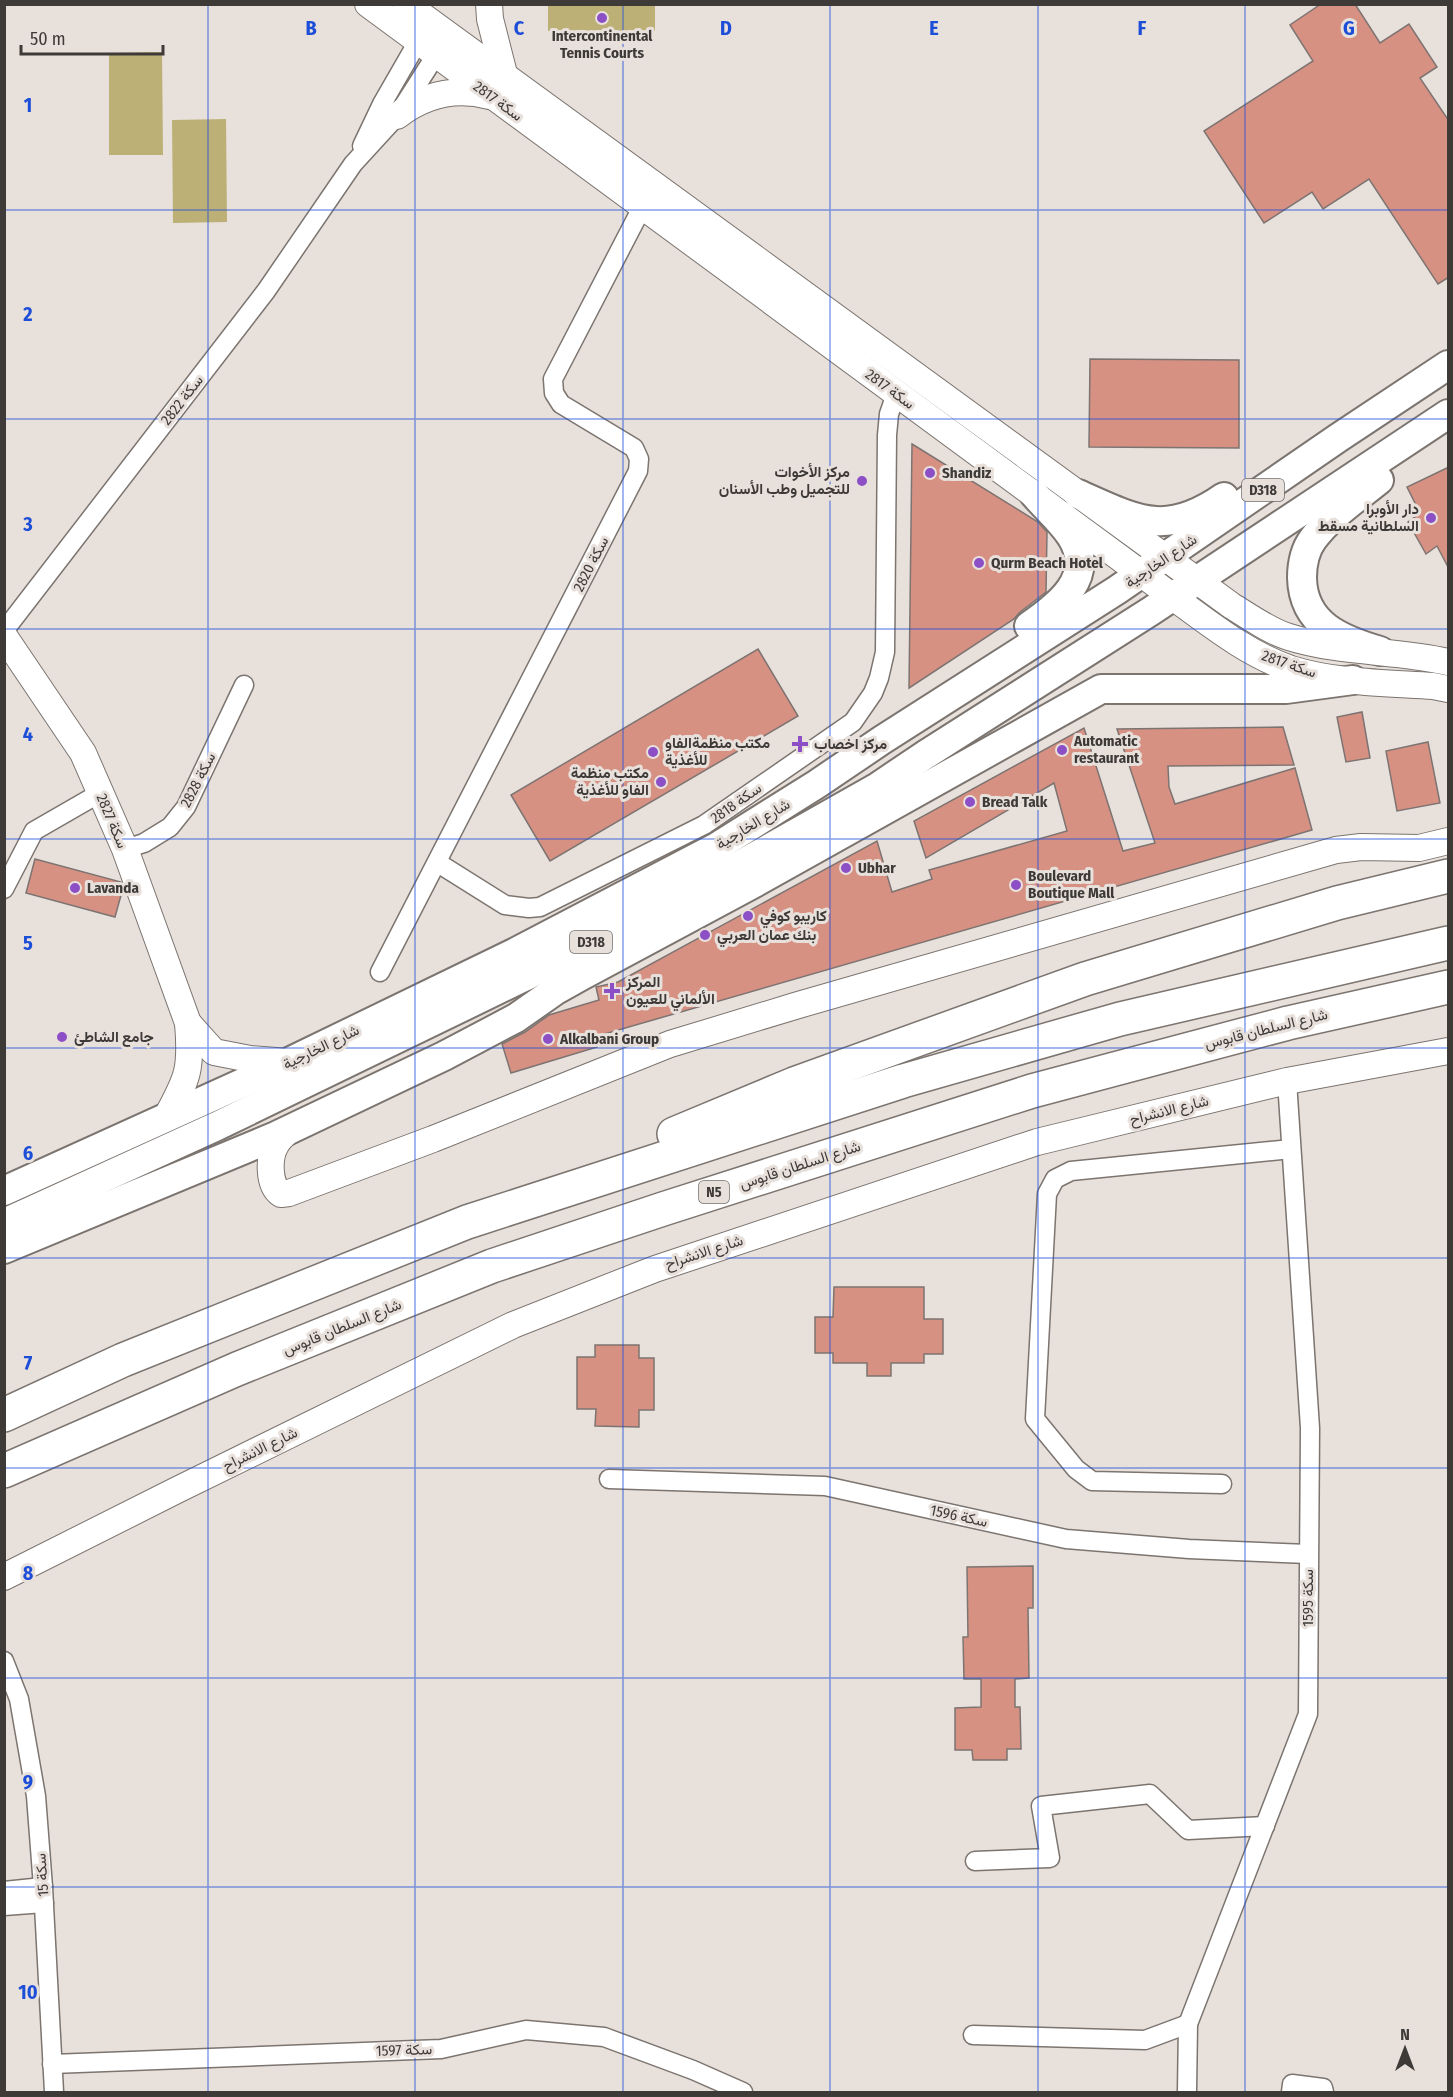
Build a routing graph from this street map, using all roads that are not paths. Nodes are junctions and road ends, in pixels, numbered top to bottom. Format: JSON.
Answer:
{"nodes":[{"id":1,"x":368,"y":4,"type":"edge"},
{"id":2,"x":406,"y":4,"type":"edge"},
{"id":3,"x":489,"y":4,"type":"edge"},
{"id":4,"x":433,"y":38,"type":"junction"},
{"id":5,"x":504,"y":74,"type":"junction"},
{"id":6,"x":492,"y":97,"type":"junction"},
{"id":7,"x":397,"y":116,"type":"junction"},
{"id":8,"x":354,"y":164,"type":"junction"},
{"id":9,"x":656,"y":185,"type":"junction"},
{"id":10,"x":641,"y":206,"type":"junction"},
{"id":11,"x":1449,"y":365,"type":"edge"},
{"id":12,"x":896,"y":394,"type":"junction"},
{"id":13,"x":1449,"y":414,"type":"edge"},
{"id":14,"x":1449,"y":422,"type":"edge"},
{"id":15,"x":1338,"y":438,"type":"junction"},
{"id":16,"x":1034,"y":494,"type":"junction"},
{"id":17,"x":1078,"y":494,"type":"junction"},
{"id":18,"x":1153,"y":566,"type":"junction"},
{"id":19,"x":1197,"y":581,"type":"junction"},
{"id":20,"x":1173,"y":597,"type":"junction"},
{"id":21,"x":4,"y":631,"type":"edge"},
{"id":22,"x":4,"y":636,"type":"edge"},
{"id":23,"x":1380,"y":651,"type":"junction"},
{"id":24,"x":1449,"y":662,"type":"edge"},
{"id":25,"x":1353,"y":680,"type":"junction"},
{"id":26,"x":244,"y":685,"type":"dead end"},
{"id":27,"x":1449,"y":689,"type":"edge"},
{"id":28,"x":882,"y":740,"type":"junction"},
{"id":29,"x":100,"y":793,"type":"junction"},
{"id":30,"x":1449,"y":841,"type":"edge"},
{"id":31,"x":125,"y":849,"type":"junction"},
{"id":32,"x":1449,"y":855,"type":"edge"},
{"id":33,"x":438,"y":863,"type":"junction"},
{"id":34,"x":1449,"y":876,"type":"edge"},
{"id":35,"x":4,"y":889,"type":"edge"},
{"id":36,"x":1337,"y":903,"type":"junction"},
{"id":37,"x":1449,"y":943,"type":"edge"},
{"id":38,"x":380,"y":972,"type":"dead end"},
{"id":39,"x":524,"y":977,"type":"junction"},
{"id":40,"x":1449,"y":987,"type":"edge"},
{"id":41,"x":188,"y":1023,"type":"junction"},
{"id":42,"x":1449,"y":1050,"type":"edge"},
{"id":43,"x":289,"y":1062,"type":"junction"},
{"id":44,"x":1287,"y":1081,"type":"junction"},
{"id":45,"x":377,"y":1087,"type":"junction"},
{"id":46,"x":166,"y":1118,"type":"junction"},
{"id":47,"x":290,"y":1129,"type":"junction"},
{"id":48,"x":1291,"y":1149,"type":"junction"},
{"id":49,"x":4,"y":1191,"type":"edge"},
{"id":50,"x":467,"y":1222,"type":"junction"},
{"id":51,"x":4,"y":1223,"type":"edge"},
{"id":52,"x":4,"y":1249,"type":"edge"},
{"id":53,"x":4,"y":1415,"type":"edge"},
{"id":54,"x":4,"y":1472,"type":"edge"},
{"id":55,"x":609,"y":1479,"type":"dead end"},
{"id":56,"x":1222,"y":1484,"type":"dead end"},
{"id":57,"x":1308,"y":1554,"type":"junction"},
{"id":58,"x":4,"y":1577,"type":"edge"},
{"id":59,"x":4,"y":1661,"type":"edge"},
{"id":60,"x":1265,"y":1826,"type":"junction"},
{"id":61,"x":975,"y":1861,"type":"dead end"},
{"id":62,"x":4,"y":1891,"type":"edge"},
{"id":63,"x":43,"y":1895,"type":"junction"},
{"id":64,"x":4,"y":1906,"type":"edge"},
{"id":65,"x":1188,"y":2024,"type":"junction"},
{"id":66,"x":974,"y":2035,"type":"dead end"},
{"id":67,"x":52,"y":2064,"type":"junction"},
{"id":68,"x":54,"y":2092,"type":"edge"},
{"id":69,"x":742,"y":2092,"type":"edge"},
{"id":70,"x":1187,"y":2092,"type":"edge"},
{"id":71,"x":1292,"y":2092,"type":"edge"},
{"id":72,"x":1324,"y":2092,"type":"edge"}],
"edges":[{"from":1,"to":4,"type":"street","name":"سكة 2817"},
{"from":2,"to":4,"type":"street","name":"سكة 2817"},
{"from":3,"to":5,"type":"street"},
{"from":4,"to":5,"type":"street","name":"سكة 2817"},
{"from":4,"to":6,"type":"street","name":"سكة 2817"},
{"from":4,"to":7,"type":"street","name":"سكة 2822"},
{"from":4,"to":8,"type":"street","name":"سكة 2822"},
{"from":5,"to":9,"type":"street","name":"سكة 2817"},
{"from":6,"to":7,"type":"street"},
{"from":6,"to":10,"type":"street","name":"سكة 2817"},
{"from":7,"to":8,"type":"street","name":"سكة 2822"},
{"from":8,"to":21,"type":"street","name":"سكة 2822"},
{"from":9,"to":10,"type":"street","name":"سكة 2820"},
{"from":9,"to":17,"type":"street","name":"سكة 2817"},
{"from":10,"to":12,"type":"street","name":"سكة 2817"},
{"from":10,"to":33,"type":"street","name":"سكة 2820"},
{"from":11,"to":15,"type":"main road","name":"شارع الخارجية","number":"D318"},
{"from":12,"to":16,"type":"street","name":"سكة 2817"},
{"from":12,"to":33,"type":"street","name":"سكة 2818"},
{"from":13,"to":19,"type":"main road","name":"شارع الخارجية","number":"D318"},
{"from":14,"to":23,"type":"main road"},
{"from":15,"to":17,"type":"main road"},
{"from":15,"to":18,"type":"main road","name":"شارع الخارجية","number":"D318"},
{"from":16,"to":18,"type":"street","name":"سكة 2817"},
{"from":16,"to":28,"type":"main road"},
{"from":17,"to":18,"type":"street","name":"سكة 2817"},
{"from":18,"to":19,"type":"street","name":"سكة 2817"},
{"from":18,"to":20,"type":"street","name":"سكة 2817"},
{"from":18,"to":28,"type":"main road","name":"شارع الخارجية","number":"D318"},
{"from":19,"to":20,"type":"main road","name":"شارع الخارجية","number":"D318"},
{"from":19,"to":23,"type":"street","name":"سكة 2817"},
{"from":20,"to":25,"type":"street","name":"سكة 2817"},
{"from":20,"to":39,"type":"main road","name":"شارع الخارجية","number":"D318"},
{"from":22,"to":29,"type":"street","name":"سكة 2827"},
{"from":23,"to":24,"type":"street","name":"سكة 2817"},
{"from":25,"to":27,"type":"street","name":"سكة 2817"},
{"from":25,"to":45,"type":"main road"},
{"from":26,"to":31,"type":"street","name":"سكة 2828"},
{"from":28,"to":43,"type":"main road","name":"شارع الخارجية","number":"D318"},
{"from":29,"to":31,"type":"street","name":"سكة 2827"},
{"from":29,"to":35,"type":"street"},
{"from":30,"to":47,"type":"street"},
{"from":31,"to":41,"type":"street","name":"سكة 2827"},
{"from":32,"to":36,"type":"street"},
{"from":33,"to":38,"type":"street","name":"سكة 2820"},
{"from":34,"to":36,"type":"highway"},
{"from":36,"to":50,"type":"highway"},
{"from":37,"to":50,"type":"highway"},
{"from":39,"to":45,"type":"main road"},
{"from":39,"to":51,"type":"main road","name":"شارع الخارجية","number":"D318"},
{"from":40,"to":54,"type":"highway","name":"شارع السلطان قابوس","number":"N5"},
{"from":41,"to":43,"type":"street","name":"سكة 2827"},
{"from":41,"to":46,"type":"street","name":"سكة 2827"},
{"from":42,"to":44,"type":"street","name":"شارع الانشراح"},
{"from":43,"to":46,"type":"main road","name":"شارع الخارجية","number":"D318"},
{"from":44,"to":48,"type":"street","name":"سكة 1595"},
{"from":44,"to":58,"type":"street","name":"شارع الانشراح"},
{"from":45,"to":47,"type":"main road"},
{"from":46,"to":49,"type":"main road","name":"شارع الخارجية","number":"D318"},
{"from":47,"to":52,"type":"main road"},
{"from":48,"to":56,"type":"street"},
{"from":48,"to":57,"type":"street","name":"سكة 1595"},
{"from":50,"to":53,"type":"highway"},
{"from":55,"to":57,"type":"street","name":"سكة 1596"},
{"from":57,"to":60,"type":"street","name":"سكة 1595"},
{"from":59,"to":63,"type":"street","name":"سكة 15"},
{"from":60,"to":61,"type":"street"},
{"from":60,"to":65,"type":"street","name":"سكة 1595"},
{"from":62,"to":63,"type":"street"},
{"from":63,"to":64,"type":"street"},
{"from":63,"to":67,"type":"street","name":"سكة 15"},
{"from":65,"to":66,"type":"street"},
{"from":65,"to":70,"type":"street","name":"سكة 1595"},
{"from":67,"to":68,"type":"street","name":"سكة 15"},
{"from":67,"to":69,"type":"street","name":"سكة 1597"},
{"from":71,"to":72,"type":"street"}]}
